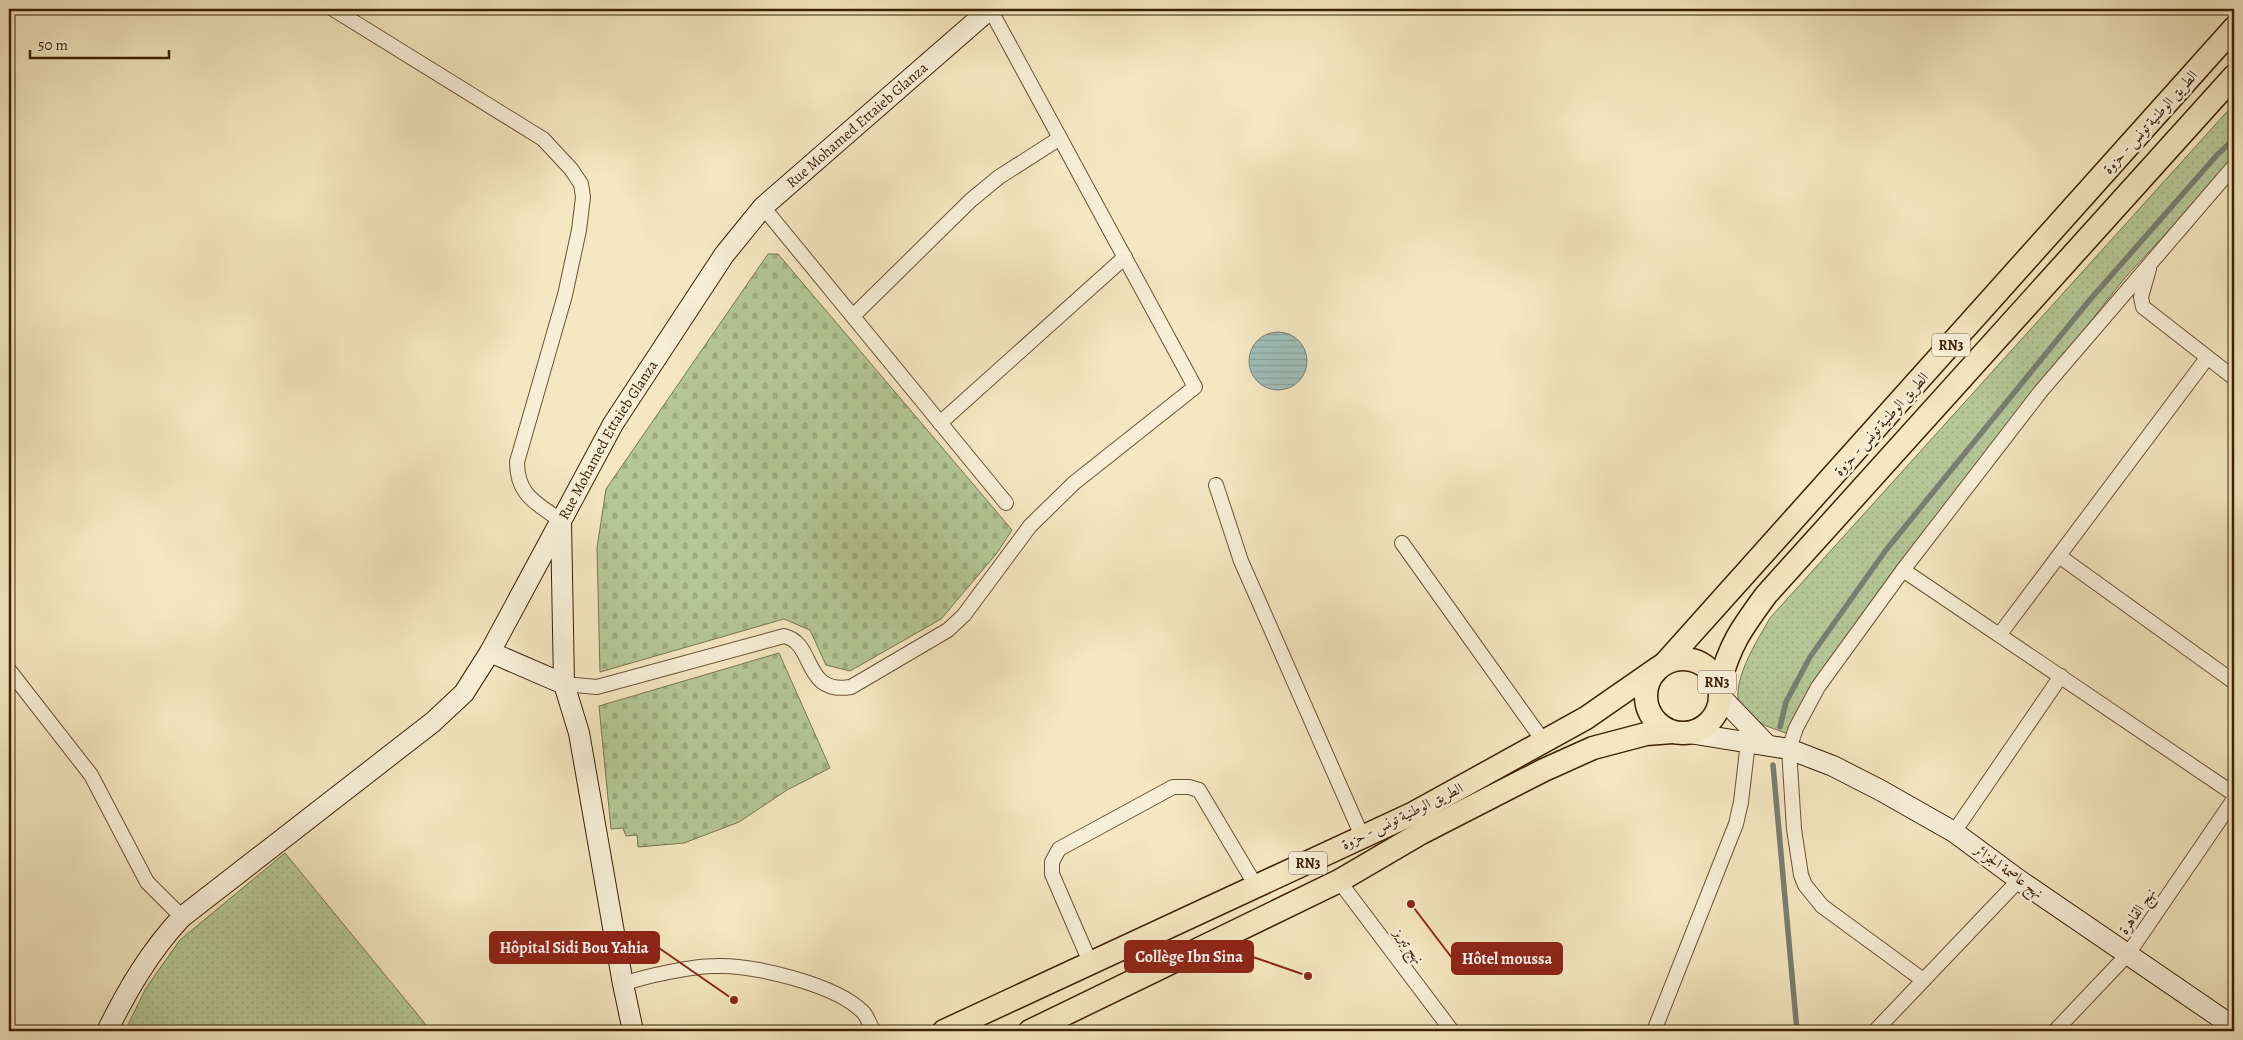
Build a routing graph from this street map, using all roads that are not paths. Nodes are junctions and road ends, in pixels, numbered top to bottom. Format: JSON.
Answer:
{"nodes":[{"id":1,"x":333,"y":9,"type":"edge"},
{"id":2,"x":990,"y":9,"type":"edge"},
{"id":3,"x":2234,"y":28,"type":"edge"},
{"id":4,"x":2234,"y":76,"type":"edge"},
{"id":5,"x":1060,"y":138,"type":"junction"},
{"id":6,"x":2234,"y":166,"type":"edge"},
{"id":7,"x":763,"y":207,"type":"junction"},
{"id":8,"x":1125,"y":257,"type":"junction"},
{"id":9,"x":2150,"y":263,"type":"junction"},
{"id":10,"x":853,"y":316,"type":"junction"},
{"id":11,"x":2207,"y":358,"type":"junction"},
{"id":12,"x":2234,"y":378,"type":"edge"},
{"id":13,"x":940,"y":423,"type":"junction"},
{"id":14,"x":1880,"y":425,"type":"junction"},
{"id":15,"x":1903,"y":443,"type":"junction"},
{"id":16,"x":1216,"y":485,"type":"dead end"},
{"id":17,"x":1006,"y":503,"type":"dead end"},
{"id":18,"x":561,"y":521,"type":"junction"},
{"id":19,"x":1402,"y":543,"type":"dead end"},
{"id":20,"x":2059,"y":556,"type":"junction"},
{"id":21,"x":1902,"y":570,"type":"junction"},
{"id":22,"x":2000,"y":634,"type":"junction"},
{"id":23,"x":490,"y":652,"type":"junction"},
{"id":24,"x":1662,"y":665,"type":"junction"},
{"id":25,"x":9,"y":670,"type":"edge"},
{"id":26,"x":2062,"y":676,"type":"junction"},
{"id":27,"x":2234,"y":682,"type":"edge"},
{"id":28,"x":564,"y":684,"type":"junction"},
{"id":29,"x":1720,"y":690,"type":"junction"},
{"id":30,"x":1681,"y":732,"type":"junction"},
{"id":31,"x":1544,"y":742,"type":"junction"},
{"id":32,"x":1748,"y":742,"type":"junction"},
{"id":33,"x":1768,"y":745,"type":"junction"},
{"id":34,"x":1790,"y":749,"type":"junction"},
{"id":35,"x":2234,"y":794,"type":"edge"},
{"id":36,"x":2234,"y":799,"type":"edge"},
{"id":37,"x":1418,"y":823,"type":"junction"},
{"id":38,"x":1954,"y":832,"type":"junction"},
{"id":39,"x":1362,"y":836,"type":"junction"},
{"id":40,"x":2019,"y":880,"type":"junction"},
{"id":41,"x":1339,"y":881,"type":"junction"},
{"id":42,"x":1256,"y":886,"type":"junction"},
{"id":43,"x":182,"y":917,"type":"junction"},
{"id":44,"x":2128,"y":954,"type":"junction"},
{"id":45,"x":1090,"y":962,"type":"junction"},
{"id":46,"x":1923,"y":980,"type":"junction"},
{"id":47,"x":623,"y":984,"type":"junction"},
{"id":48,"x":2234,"y":1027,"type":"edge"},
{"id":49,"x":872,"y":1028,"type":"dead end"},
{"id":50,"x":107,"y":1031,"type":"edge"},
{"id":51,"x":633,"y":1031,"type":"edge"},
{"id":52,"x":944,"y":1031,"type":"edge"},
{"id":53,"x":1030,"y":1031,"type":"edge"},
{"id":54,"x":1452,"y":1031,"type":"edge"},
{"id":55,"x":1654,"y":1031,"type":"edge"},
{"id":56,"x":1875,"y":1031,"type":"edge"},
{"id":57,"x":2055,"y":1031,"type":"edge"}],
"edges":[{"from":1,"to":18,"type":"street"},
{"from":2,"to":5,"type":"street"},
{"from":2,"to":7,"type":"street","name":"Rue Mohamed Ettaieb Glanza"},
{"from":3,"to":14,"type":"main road","name":"الطريق الوطنية تونس - حزوة","number":"RN3"},
{"from":4,"to":15,"type":"main road","name":"الطريق الوطنية تونس - حزوة","number":"RN3"},
{"from":5,"to":8,"type":"street"},
{"from":5,"to":10,"type":"street"},
{"from":6,"to":9,"type":"street"},
{"from":7,"to":10,"type":"street"},
{"from":7,"to":18,"type":"street","name":"Rue Mohamed Ettaieb Glanza"},
{"from":8,"to":13,"type":"street"},
{"from":8,"to":28,"type":"street"},
{"from":9,"to":11,"type":"street"},
{"from":9,"to":21,"type":"street"},
{"from":10,"to":13,"type":"street"},
{"from":11,"to":12,"type":"street"},
{"from":11,"to":20,"type":"street"},
{"from":13,"to":17,"type":"street"},
{"from":14,"to":15,"type":"main road"},
{"from":14,"to":24,"type":"main road","name":"الطريق الوطنية تونس - حزوة","number":"RN3"},
{"from":15,"to":29,"type":"main road","name":"الطريق الوطنية تونس - حزوة","number":"RN3"},
{"from":16,"to":39,"type":"street"},
{"from":18,"to":23,"type":"street"},
{"from":18,"to":28,"type":"street","name":"Rue Mohamed Ettaieb Glanza"},
{"from":19,"to":31,"type":"street"},
{"from":20,"to":22,"type":"street"},
{"from":20,"to":27,"type":"street"},
{"from":21,"to":22,"type":"street"},
{"from":21,"to":34,"type":"street"},
{"from":22,"to":26,"type":"street"},
{"from":23,"to":28,"type":"street"},
{"from":23,"to":43,"type":"street"},
{"from":24,"to":29,"type":"main road","number":"RN3"},
{"from":24,"to":30,"type":"main road","number":"RN3"},
{"from":24,"to":31,"type":"main road","name":"الطريق الوطنية تونس - حزوة","number":"RN3"},
{"from":25,"to":43,"type":"street"},
{"from":26,"to":35,"type":"street"},
{"from":26,"to":38,"type":"street"},
{"from":28,"to":47,"type":"street","name":"Rue Mohamed Ettaieb Glanza"},
{"from":29,"to":30,"type":"main road","number":"RN3"},
{"from":29,"to":33,"type":"street"},
{"from":30,"to":32,"type":"street","name":"نهج عاصمة الجزائر"},
{"from":30,"to":37,"type":"main road","name":"الطريق الوطنية تونس - حزوة","number":"RN3"},
{"from":31,"to":37,"type":"main road","name":"الطريق الوطنية تونس - حزوة","number":"RN3"},
{"from":32,"to":33,"type":"street","name":"نهج عاصمة الجزائر"},
{"from":32,"to":55,"type":"street"},
{"from":33,"to":34,"type":"street","name":"نهج عاصمة الجزائر"},
{"from":34,"to":38,"type":"street","name":"نهج عاصمة الجزائر"},
{"from":34,"to":46,"type":"street"},
{"from":36,"to":44,"type":"street","name":"نهج القاهرة"},
{"from":37,"to":39,"type":"main road","name":"الطريق الوطنية تونس - حزوة","number":"RN3"},
{"from":37,"to":41,"type":"main road","name":"الطريق الوطنية تونس - حزوة","number":"RN3"},
{"from":38,"to":40,"type":"street","name":"نهج عاصمة الجزائر"},
{"from":39,"to":42,"type":"main road","name":"الطريق الوطنية تونس - حزوة","number":"RN3"},
{"from":40,"to":44,"type":"street","name":"نهج عاصمة الجزائر"},
{"from":40,"to":46,"type":"street"},
{"from":41,"to":53,"type":"main road","name":"الطريق الوطنية تونس - حزوة","number":"RN3"},
{"from":41,"to":54,"type":"street","name":"نهج تبريز"},
{"from":42,"to":45,"type":"main road","name":"الطريق الوطنية تونس - حزوة","number":"RN3"},
{"from":42,"to":45,"type":"street"},
{"from":43,"to":50,"type":"street"},
{"from":44,"to":48,"type":"street","name":"نهج عاصمة الجزائر"},
{"from":44,"to":57,"type":"street","name":"نهج القاهرة"},
{"from":45,"to":52,"type":"main road","name":"الطريق الوطنية تونس - حزوة","number":"RN3"},
{"from":46,"to":56,"type":"street"},
{"from":47,"to":49,"type":"street"},
{"from":47,"to":51,"type":"street","name":"Rue Mohamed Ettaieb Glanza"}]}
